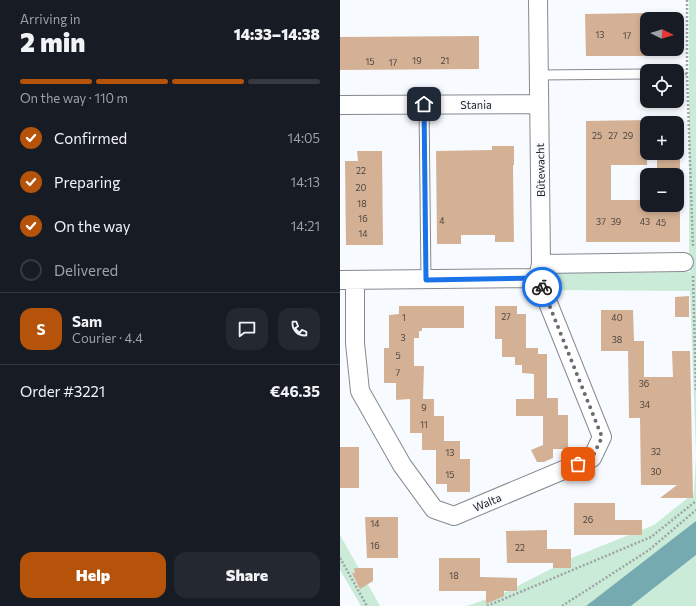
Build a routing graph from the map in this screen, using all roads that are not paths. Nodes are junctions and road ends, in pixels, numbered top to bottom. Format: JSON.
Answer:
{"nodes":[{"id":1,"x":538,"y":0,"type":"edge"},
{"id":2,"x":640,"y":74,"type":"edge"},
{"id":3,"x":538,"y":75,"type":"junction"},
{"id":4,"x":424,"y":104,"type":"junction"},
{"id":5,"x":539,"y":104,"type":"junction"},
{"id":6,"x":340,"y":105,"type":"edge"},
{"id":7,"x":690,"y":263,"type":"road end"},
{"id":8,"x":540,"y":271,"type":"junction"},
{"id":9,"x":348,"y":280,"type":"edge"},
{"id":10,"x":426,"y":280,"type":"junction"}],
"edges":[{"from":1,"to":3,"type":"street","name":"Bûtewacht"},
{"from":2,"to":3,"type":"lane"},
{"from":3,"to":5,"type":"street","name":"Bûtewacht"},
{"from":4,"to":5,"type":"street","name":"Stania"},
{"from":4,"to":6,"type":"street","name":"Stania"},
{"from":4,"to":10,"type":"lane"},
{"from":5,"to":8,"type":"street","name":"Bûtewacht"},
{"from":7,"to":8,"type":"street"},
{"from":8,"to":9,"type":"street","name":"Walta"},
{"from":8,"to":10,"type":"street"},
{"from":9,"to":10,"type":"street"}]}
